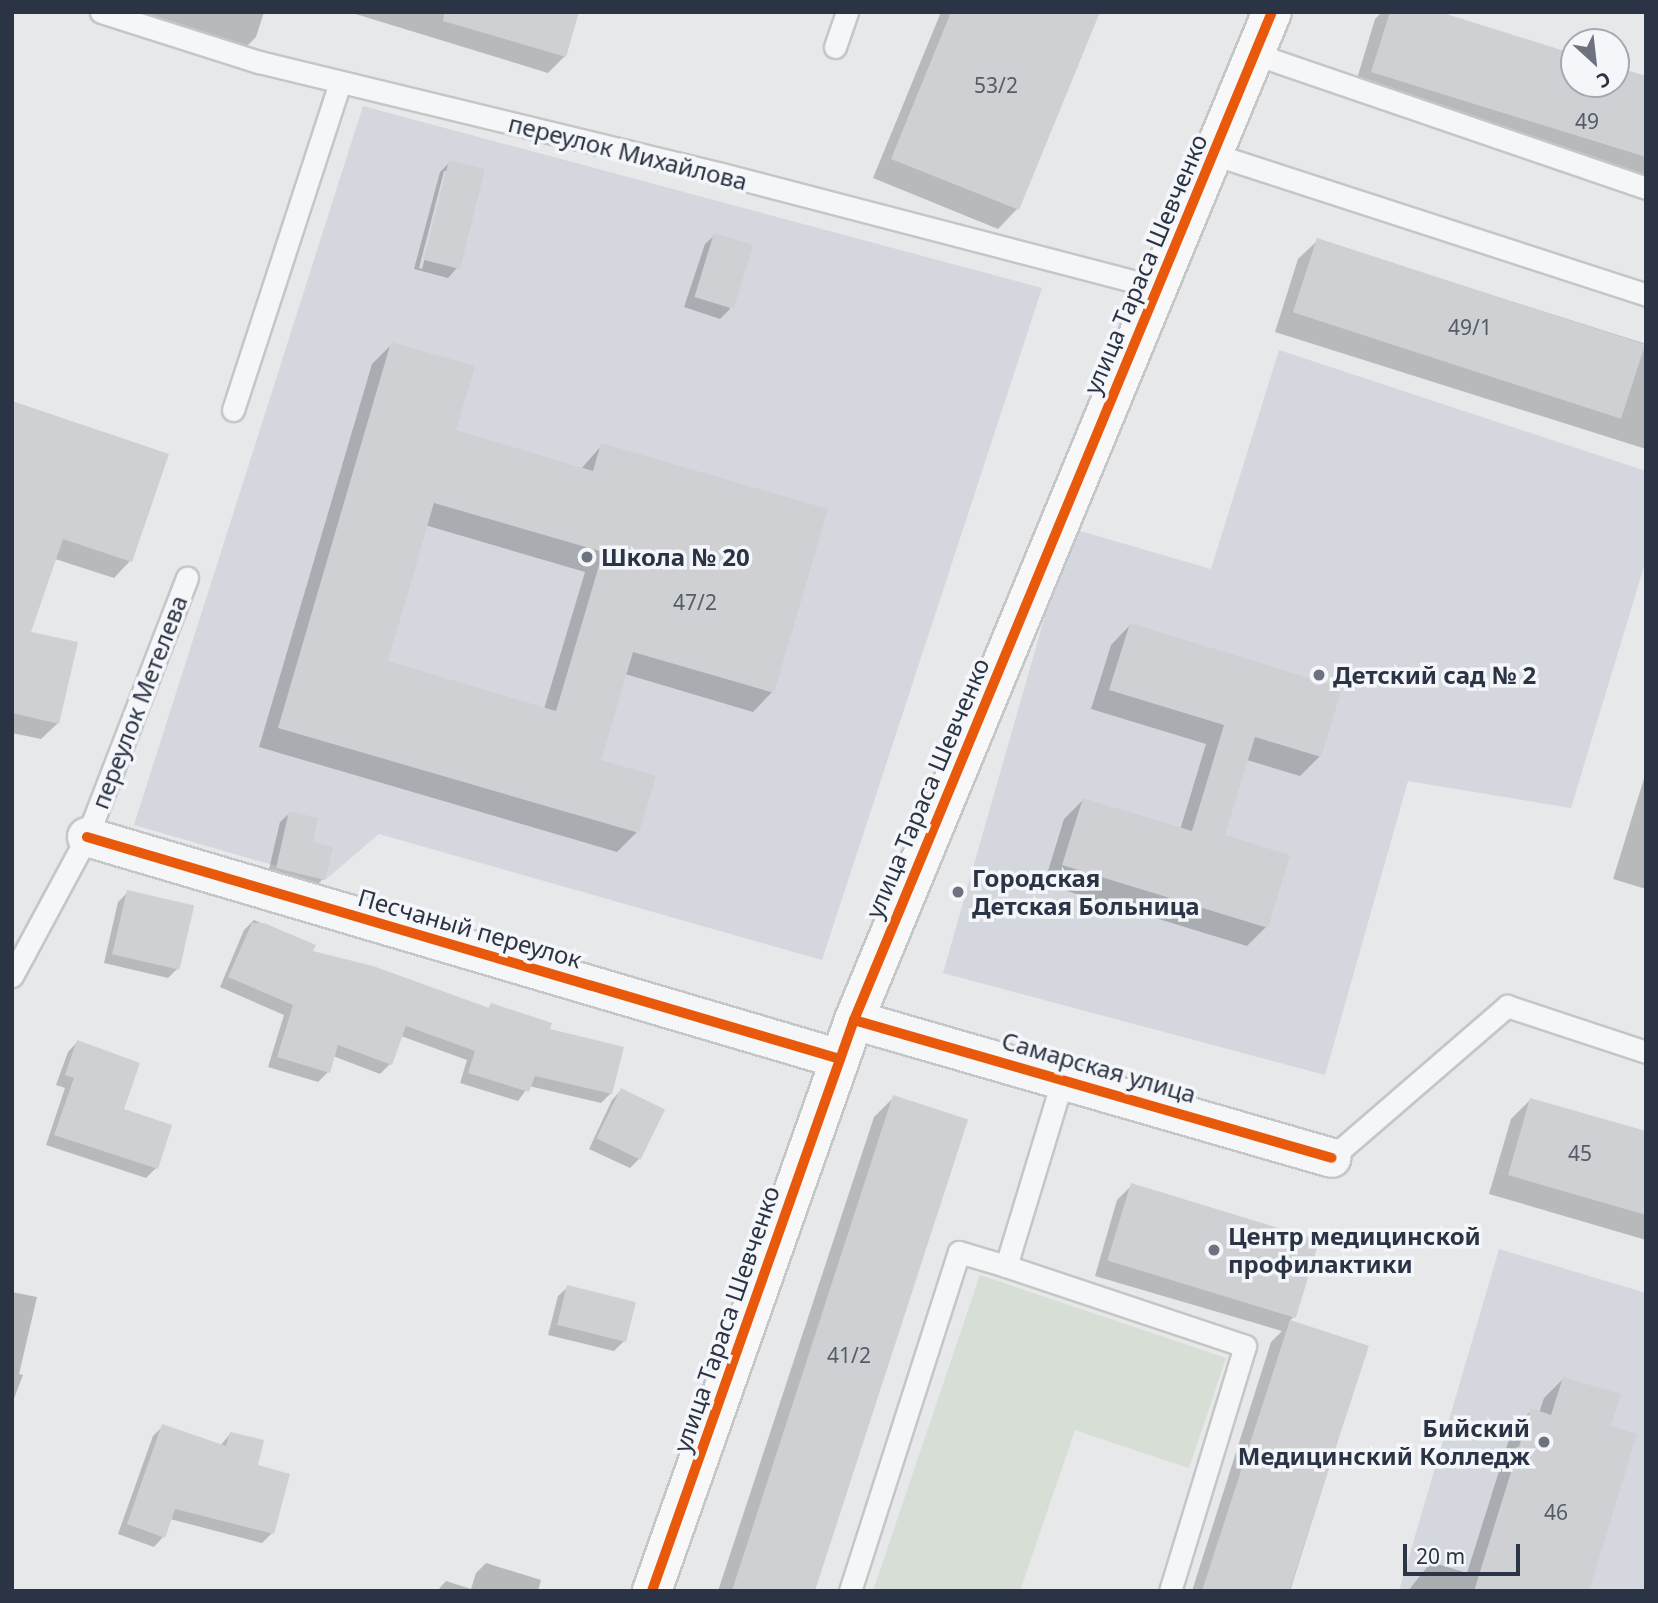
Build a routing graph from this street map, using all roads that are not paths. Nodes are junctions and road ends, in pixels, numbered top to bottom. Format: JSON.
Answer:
{"nodes":[{"id":1,"x":101,"y":12,"type":"edge"},
{"id":2,"x":847,"y":12,"type":"edge"},
{"id":3,"x":1272,"y":12,"type":"edge"},
{"id":4,"x":835,"y":47,"type":"dead end"},
{"id":5,"x":1255,"y":54,"type":"junction"},
{"id":6,"x":340,"y":82,"type":"junction"},
{"id":7,"x":1213,"y":154,"type":"junction"},
{"id":8,"x":1646,"y":188,"type":"edge"},
{"id":9,"x":1157,"y":288,"type":"junction"},
{"id":10,"x":1646,"y":295,"type":"edge"},
{"id":11,"x":233,"y":410,"type":"dead end"},
{"id":12,"x":187,"y":578,"type":"dead end"},
{"id":13,"x":87,"y":836,"type":"junction"},
{"id":14,"x":12,"y":976,"type":"edge"},
{"id":15,"x":854,"y":1020,"type":"junction"},
{"id":16,"x":1646,"y":1052,"type":"edge"},
{"id":17,"x":840,"y":1059,"type":"junction"},
{"id":18,"x":1063,"y":1077,"type":"junction"},
{"id":19,"x":1331,"y":1158,"type":"joint"},
{"id":20,"x":1006,"y":1266,"type":"junction"},
{"id":21,"x":652,"y":1591,"type":"edge"},
{"id":22,"x":850,"y":1591,"type":"edge"},
{"id":23,"x":1170,"y":1591,"type":"edge"}],
"edges":[{"from":1,"to":6,"type":"lane","name":"переулок Михайлова"},
{"from":2,"to":4,"type":"lane"},
{"from":3,"to":5,"type":"street","name":"улица Тараса Шевченко"},
{"from":5,"to":7,"type":"street","name":"улица Тараса Шевченко"},
{"from":5,"to":8,"type":"lane"},
{"from":6,"to":9,"type":"lane","name":"переулок Михайлова"},
{"from":6,"to":11,"type":"lane"},
{"from":7,"to":9,"type":"street","name":"улица Тараса Шевченко"},
{"from":7,"to":10,"type":"lane"},
{"from":9,"to":15,"type":"street","name":"улица Тараса Шевченко"},
{"from":12,"to":13,"type":"lane","name":"переулок Метелева"},
{"from":13,"to":14,"type":"lane","name":"переулок Метелева"},
{"from":13,"to":17,"type":"street","name":"Песчаный переулок"},
{"from":15,"to":17,"type":"street","name":"улица Тараса Шевченко"},
{"from":15,"to":18,"type":"street","name":"Самарская улица"},
{"from":16,"to":19,"type":"lane"},
{"from":17,"to":21,"type":"street","name":"улица Тараса Шевченко"},
{"from":18,"to":19,"type":"street","name":"Самарская улица"},
{"from":18,"to":20,"type":"lane"},
{"from":20,"to":22,"type":"lane"},
{"from":20,"to":23,"type":"lane"}]}
